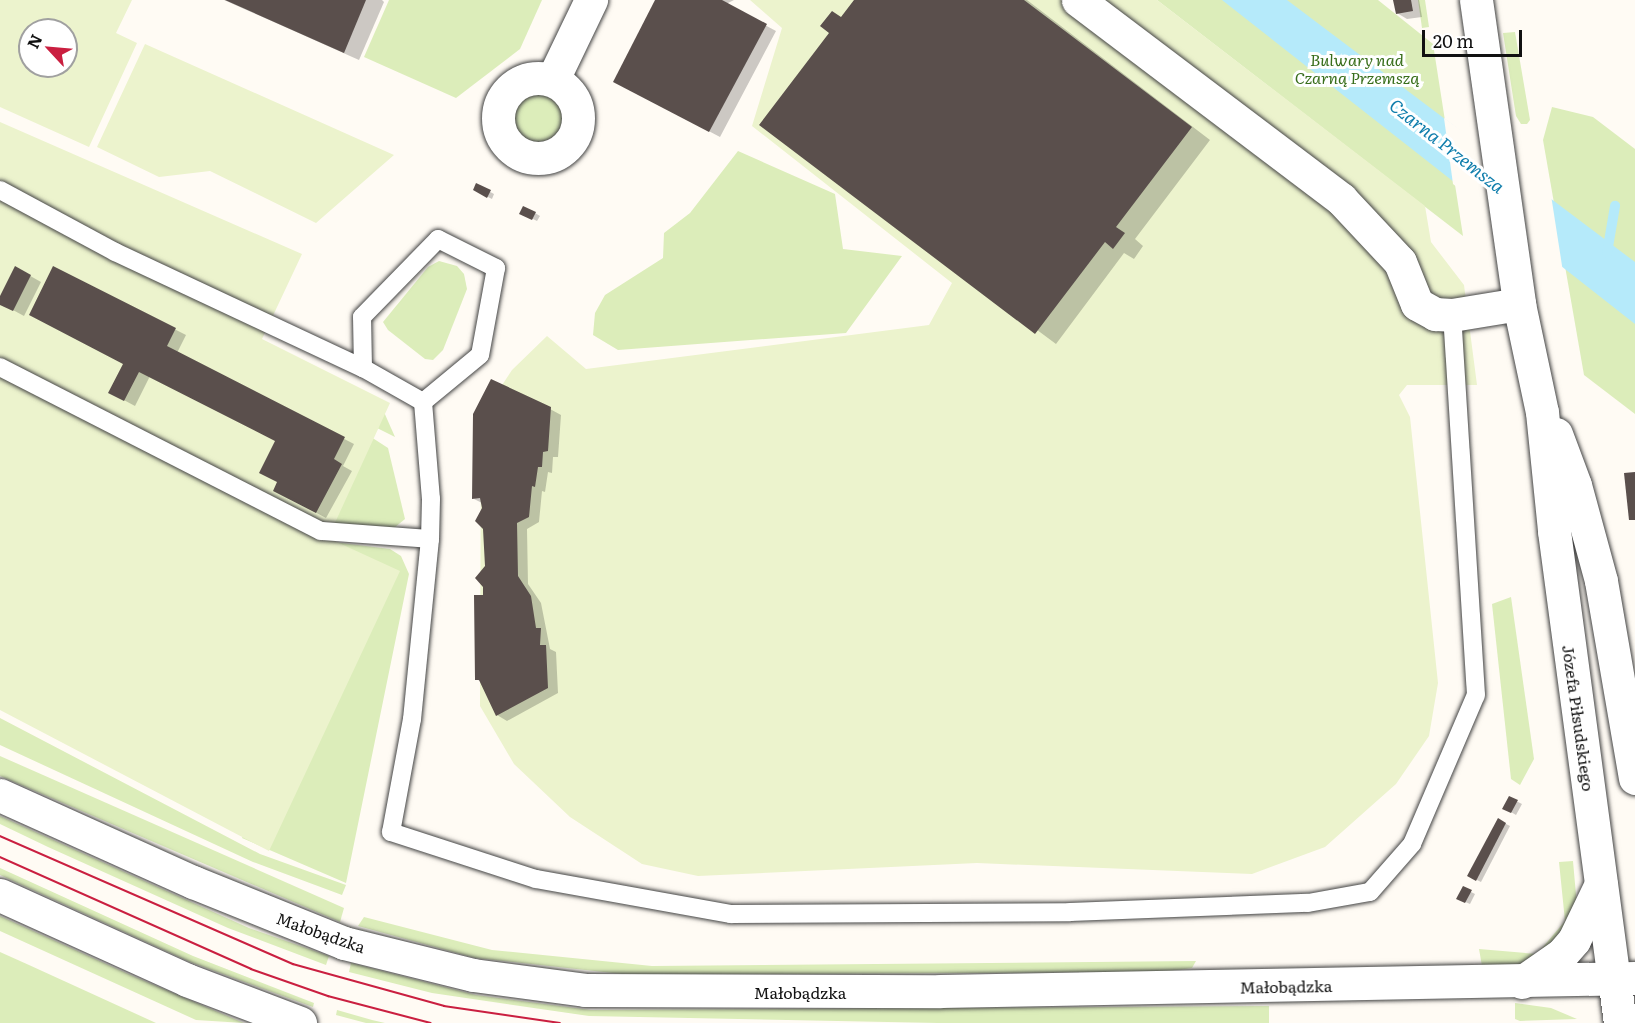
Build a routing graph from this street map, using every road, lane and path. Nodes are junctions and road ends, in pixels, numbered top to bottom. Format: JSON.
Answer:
{"nodes":[{"id":1,"x":591,"y":0,"type":"edge"},
{"id":2,"x":1078,"y":0,"type":"edge"},
{"id":3,"x":1476,"y":0,"type":"edge"},
{"id":4,"x":553,"y":79,"type":"dead end"},
{"id":5,"x":0,"y":191,"type":"edge"},
{"id":6,"x":1520,"y":304,"type":"junction"},
{"id":7,"x":1452,"y":315,"type":"junction"},
{"id":8,"x":0,"y":367,"type":"edge"},
{"id":9,"x":363,"y":368,"type":"junction"},
{"id":10,"x":423,"y":402,"type":"junction"},
{"id":11,"x":1542,"y":412,"type":"junction"},
{"id":12,"x":430,"y":539,"type":"junction"},
{"id":13,"x":1635,"y":778,"type":"edge"},
{"id":14,"x":0,"y":795,"type":"edge"},
{"id":15,"x":1601,"y":884,"type":"junction"},
{"id":16,"x":0,"y":895,"type":"edge"},
{"id":17,"x":1624,"y":978,"type":"edge"},
{"id":18,"x":1522,"y":982,"type":"junction"},
{"id":19,"x":300,"y":1023,"type":"edge"},
{"id":20,"x":1620,"y":1023,"type":"edge"}],
"edges":[{"from":1,"to":4,"type":"street"},
{"from":2,"to":7,"type":"street"},
{"from":3,"to":6,"type":"street","name":"Józefa Piłsudskiego"},
{"from":5,"to":9,"type":"lane"},
{"from":6,"to":7,"type":"street"},
{"from":6,"to":11,"type":"street","name":"Józefa Piłsudskiego"},
{"from":7,"to":12,"type":"lane"},
{"from":8,"to":12,"type":"lane"},
{"from":9,"to":10,"type":"lane"},
{"from":9,"to":10,"type":"lane"},
{"from":10,"to":12,"type":"lane"},
{"from":11,"to":13,"type":"street","name":"Józefa Piłsudskiego"},
{"from":11,"to":15,"type":"street","name":"Józefa Piłsudskiego"},
{"from":14,"to":18,"type":"street","name":"Małobądzka"},
{"from":15,"to":17,"type":"street","name":"Józefa Piłsudskiego"},
{"from":15,"to":18,"type":"street"},
{"from":16,"to":19,"type":"street"},
{"from":17,"to":18,"type":"street","name":"Małobądzka"},
{"from":17,"to":20,"type":"street","name":"Józefa Piłsudskiego"}]}
